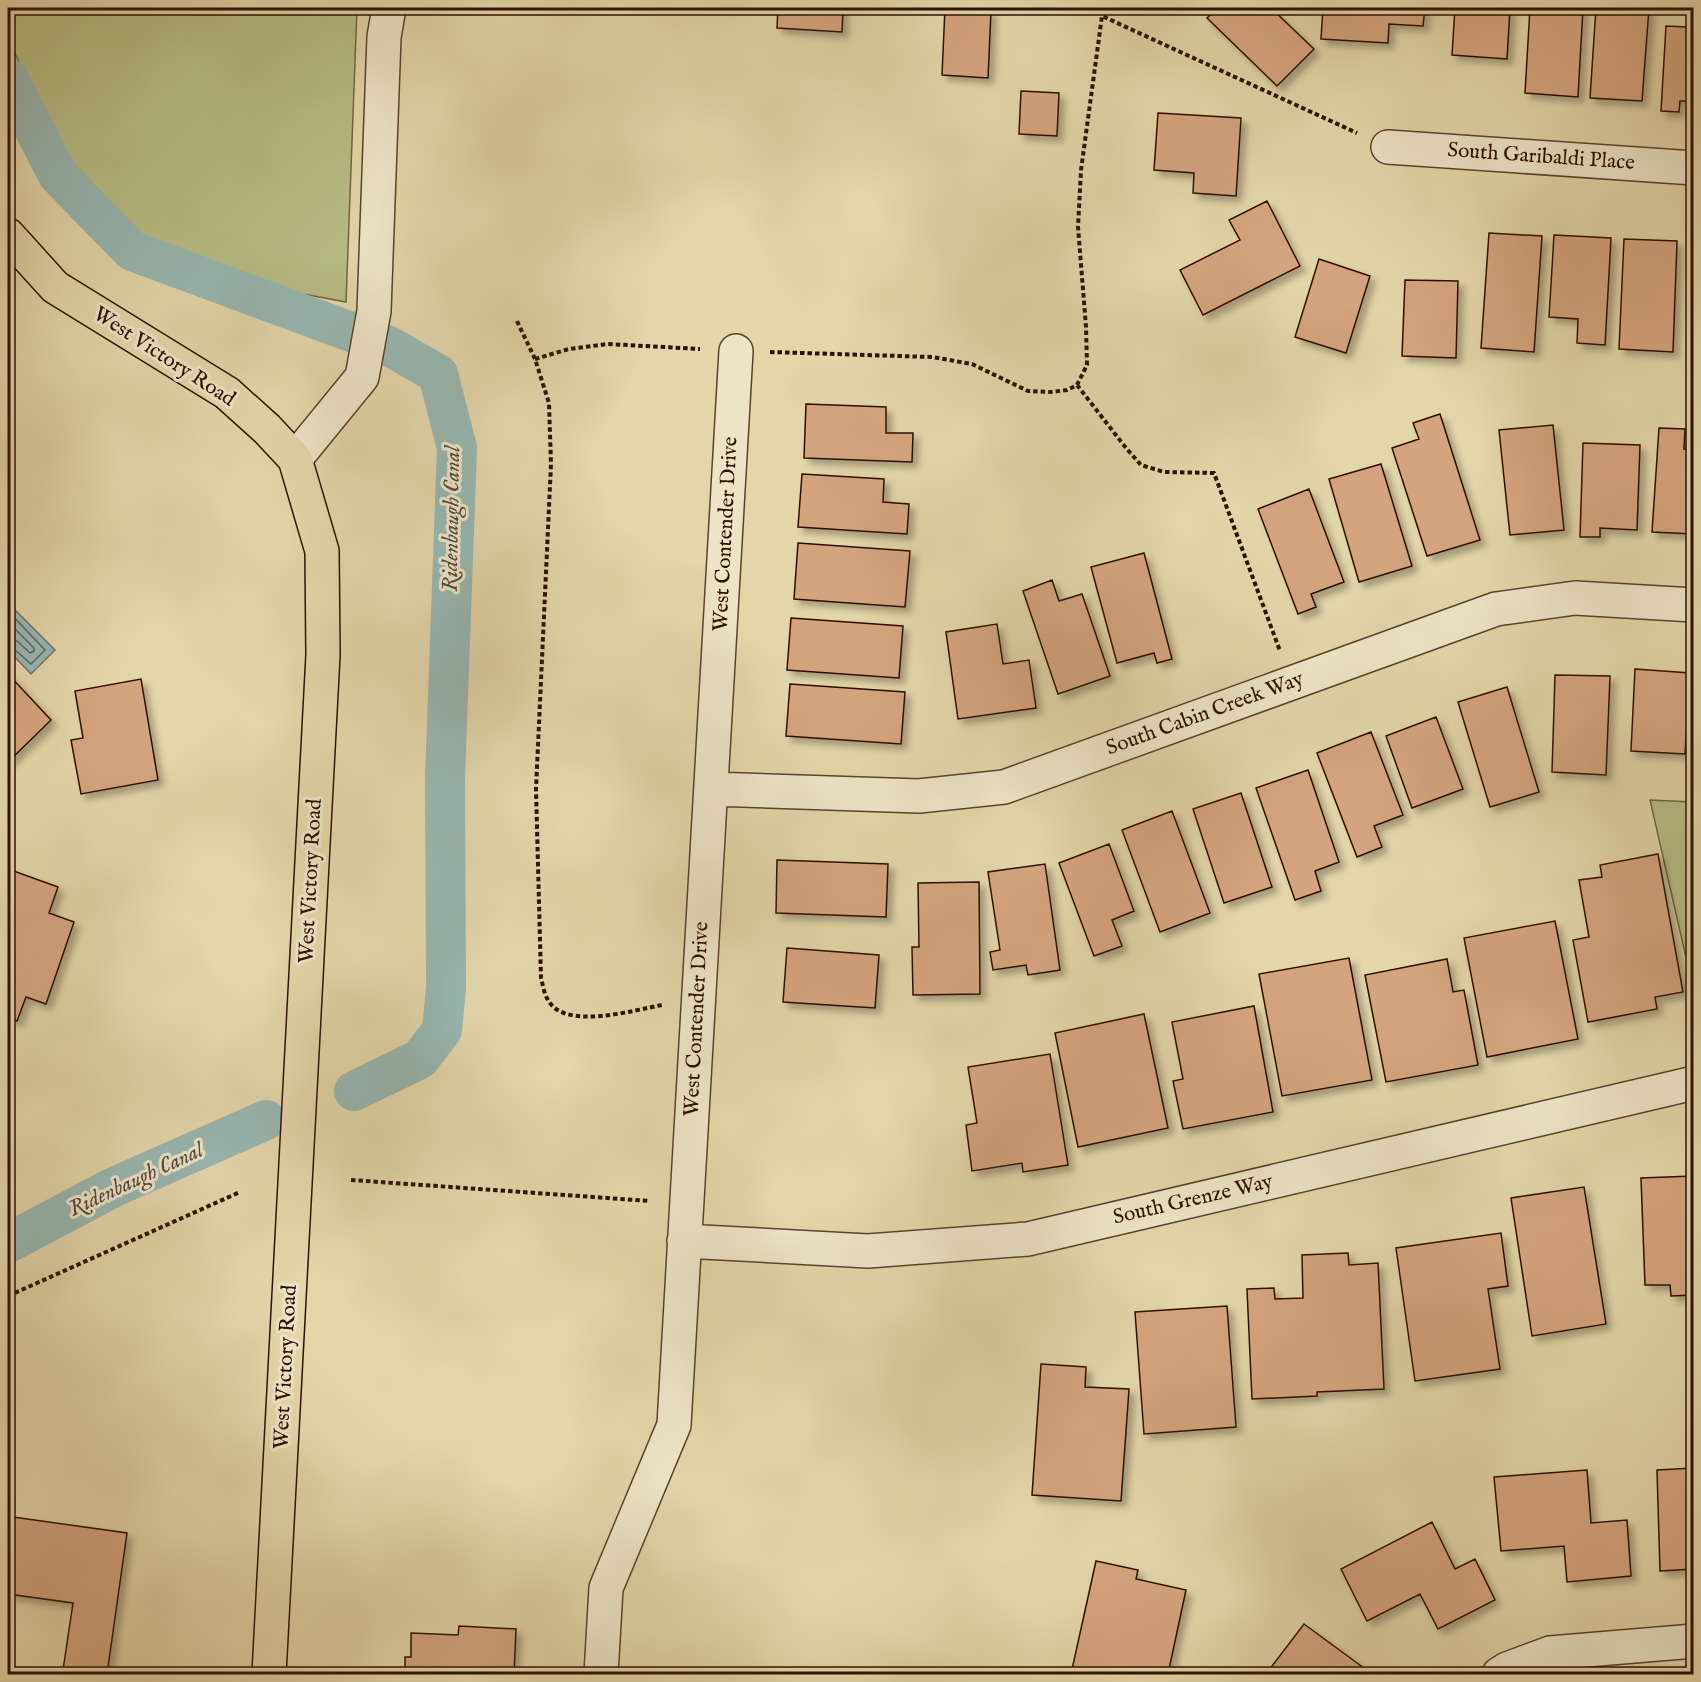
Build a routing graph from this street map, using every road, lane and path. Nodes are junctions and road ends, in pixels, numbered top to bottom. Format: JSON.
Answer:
{"nodes":[{"id":1,"x":390,"y":8,"type":"edge"},
{"id":2,"x":1388,"y":147,"type":"joint"},
{"id":3,"x":1694,"y":168,"type":"edge"},
{"id":4,"x":8,"y":235,"type":"edge"},
{"id":5,"x":517,"y":321,"type":"dead end"},
{"id":6,"x":736,"y":351,"type":"junction"},
{"id":7,"x":535,"y":359,"type":"junction"},
{"id":8,"x":1077,"y":385,"type":"junction"},
{"id":9,"x":295,"y":459,"type":"junction"},
{"id":10,"x":1694,"y":605,"type":"edge"},
{"id":11,"x":1292,"y":682,"type":"junction"},
{"id":12,"x":711,"y":789,"type":"junction"},
{"id":13,"x":698,"y":999,"type":"junction"},
{"id":14,"x":1694,"y":1083,"type":"edge"},
{"id":15,"x":351,"y":1180,"type":"dead end"},
{"id":16,"x":240,"y":1192,"type":"dead end"},
{"id":17,"x":686,"y":1204,"type":"junction"},
{"id":18,"x":684,"y":1240,"type":"junction"},
{"id":19,"x":8,"y":1296,"type":"edge"},
{"id":20,"x":1694,"y":1641,"type":"edge"},
{"id":21,"x":269,"y":1674,"type":"edge"},
{"id":22,"x":601,"y":1674,"type":"edge"},
{"id":23,"x":1499,"y":1674,"type":"edge"}],
"edges":[{"from":1,"to":9,"type":"street"},
{"from":2,"to":3,"type":"street","name":"South Garibaldi Place"},
{"from":2,"to":8,"type":"path"},
{"from":4,"to":9,"type":"main road","name":"West Victory Road"},
{"from":5,"to":7,"type":"path"},
{"from":6,"to":7,"type":"path"},
{"from":6,"to":8,"type":"path"},
{"from":6,"to":12,"type":"street","name":"West Contender Drive"},
{"from":7,"to":13,"type":"path"},
{"from":8,"to":11,"type":"path"},
{"from":9,"to":21,"type":"main road","name":"West Victory Road"},
{"from":10,"to":11,"type":"street","name":"South Cabin Creek Way"},
{"from":11,"to":12,"type":"street","name":"South Cabin Creek Way"},
{"from":12,"to":13,"type":"street","name":"West Contender Drive"},
{"from":13,"to":17,"type":"street","name":"West Contender Drive"},
{"from":14,"to":18,"type":"street","name":"South Grenze Way"},
{"from":15,"to":17,"type":"path"},
{"from":16,"to":19,"type":"path"},
{"from":17,"to":18,"type":"street","name":"West Contender Drive"},
{"from":18,"to":22,"type":"street","name":"West Contender Drive"},
{"from":20,"to":23,"type":"street"}]}
